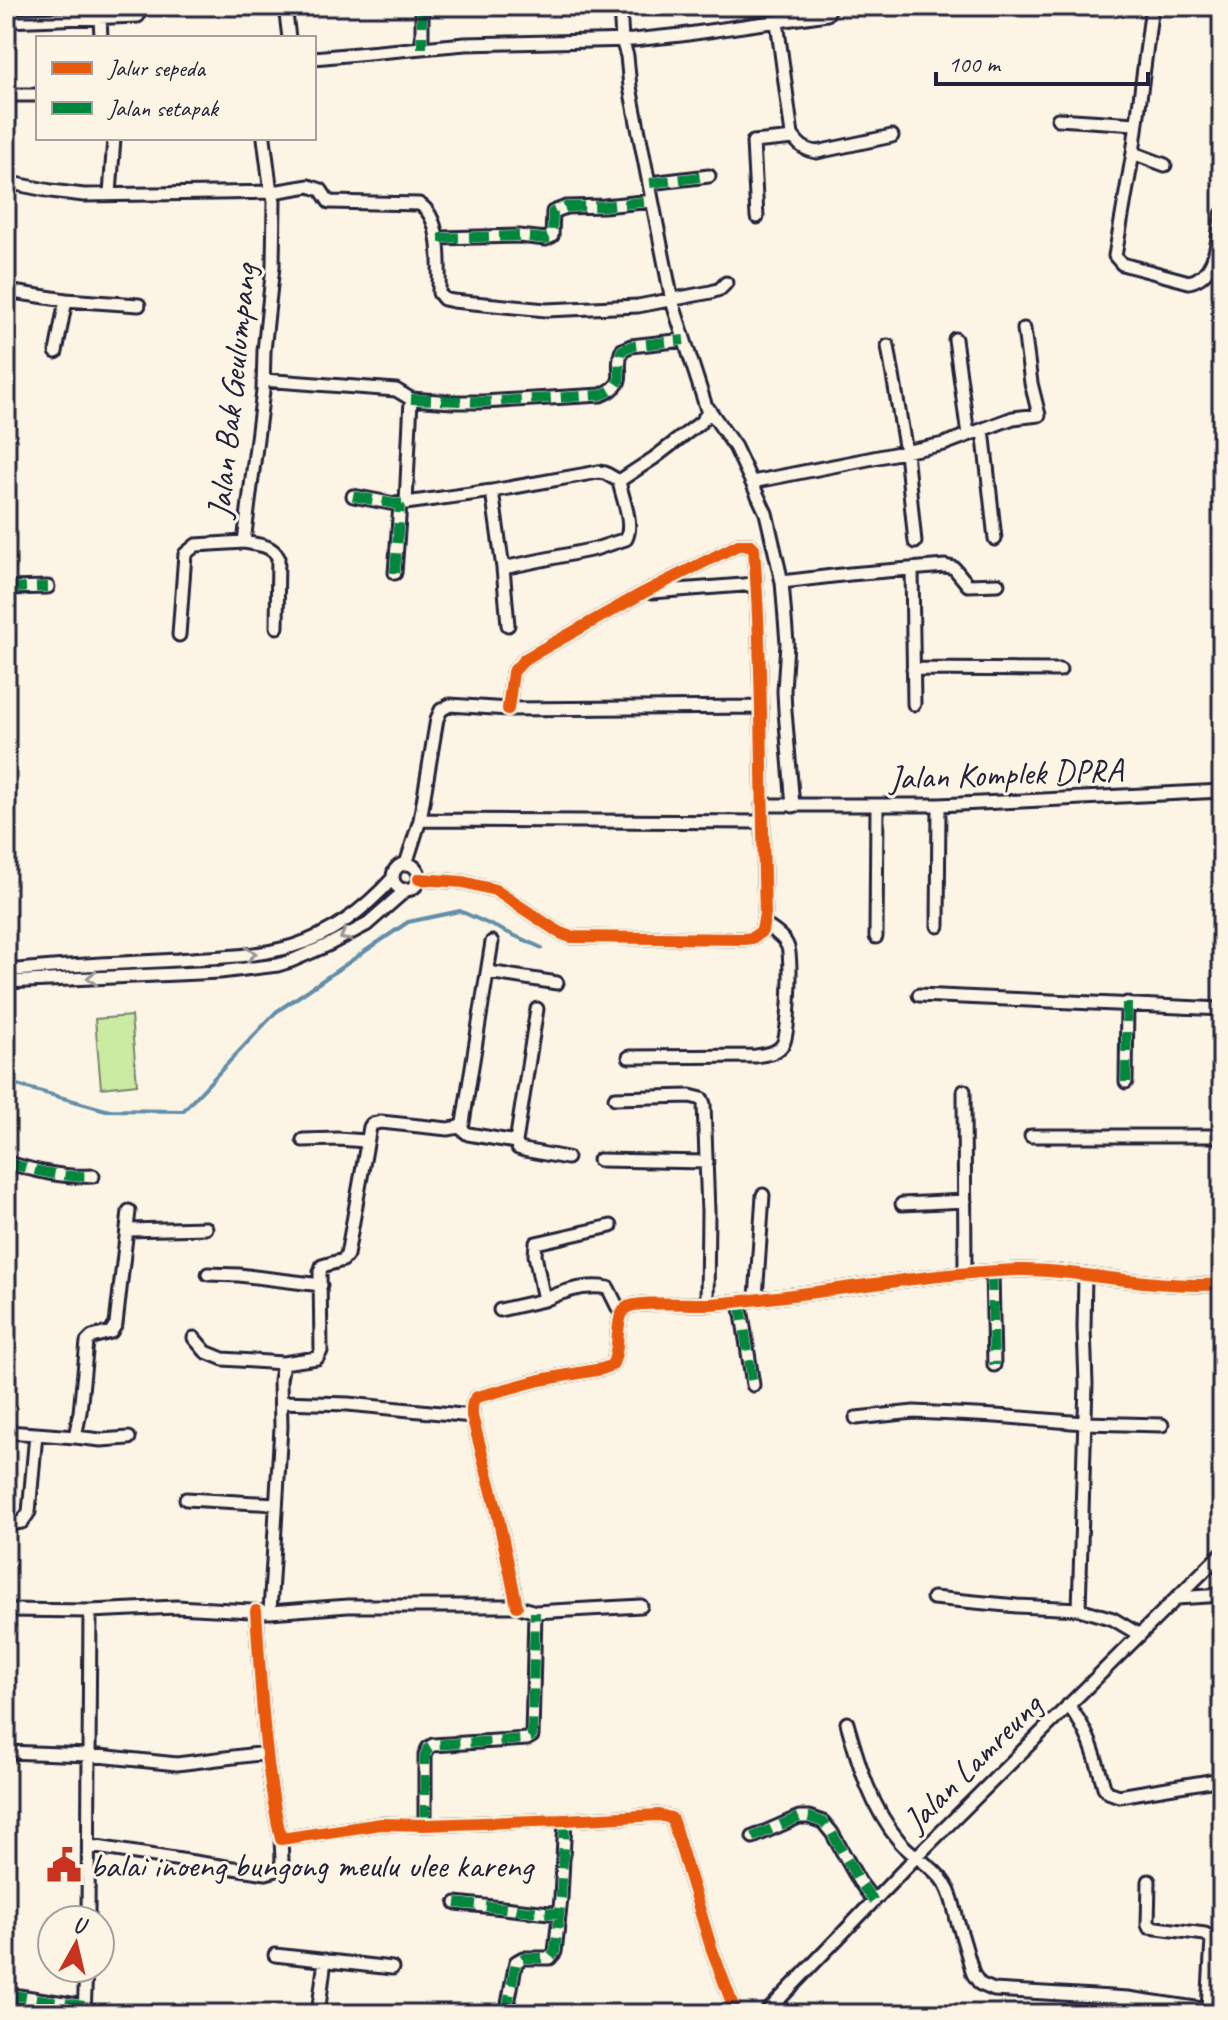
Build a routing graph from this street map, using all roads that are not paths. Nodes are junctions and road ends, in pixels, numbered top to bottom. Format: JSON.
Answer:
{"nodes":[{"id":1,"x":285,"y":6,"type":"edge"},
{"id":2,"x":422,"y":6,"type":"edge"},
{"id":3,"x":620,"y":6,"type":"edge"},
{"id":4,"x":831,"y":6,"type":"edge"},
{"id":5,"x":1152,"y":6,"type":"edge"},
{"id":6,"x":138,"y":16,"type":"dead end"},
{"id":7,"x":100,"y":17,"type":"junction"},
{"id":8,"x":6,"y":21,"type":"edge"},
{"id":9,"x":777,"y":22,"type":"junction"},
{"id":10,"x":101,"y":36,"type":"edge"},
{"id":11,"x":289,"y":36,"type":"edge"},
{"id":12,"x":622,"y":40,"type":"junction"},
{"id":13,"x":422,"y":48,"type":"junction"},
{"id":14,"x":316,"y":58,"type":"edge"},
{"id":15,"x":6,"y":95,"type":"edge"},
{"id":16,"x":36,"y":95,"type":"edge"},
{"id":17,"x":1058,"y":119,"type":"dead end"},
{"id":18,"x":1136,"y":124,"type":"junction"},
{"id":19,"x":892,"y":136,"type":"dead end"},
{"id":20,"x":794,"y":138,"type":"junction"},
{"id":21,"x":114,"y":140,"type":"edge"},
{"id":22,"x":264,"y":140,"type":"edge"},
{"id":23,"x":1133,"y":153,"type":"junction"},
{"id":24,"x":1165,"y":165,"type":"dead end"},
{"id":25,"x":709,"y":176,"type":"dead end"},
{"id":26,"x":6,"y":182,"type":"edge"},
{"id":27,"x":650,"y":183,"type":"junction"},
{"id":28,"x":273,"y":192,"type":"junction"},
{"id":29,"x":110,"y":194,"type":"junction"},
{"id":30,"x":652,"y":201,"type":"junction"},
{"id":31,"x":1222,"y":214,"type":"edge"},
{"id":32,"x":757,"y":217,"type":"dead end"},
{"id":33,"x":439,"y":238,"type":"junction"},
{"id":34,"x":726,"y":283,"type":"dead end"},
{"id":35,"x":6,"y":291,"type":"edge"},
{"id":36,"x":66,"y":300,"type":"junction"},
{"id":37,"x":672,"y":301,"type":"junction"},
{"id":38,"x":139,"y":305,"type":"dead end"},
{"id":39,"x":1024,"y":329,"type":"dead end"},
{"id":40,"x":955,"y":339,"type":"dead end"},
{"id":41,"x":684,"y":340,"type":"junction"},
{"id":42,"x":888,"y":346,"type":"dead end"},
{"id":43,"x":56,"y":352,"type":"dead end"},
{"id":44,"x":263,"y":380,"type":"junction"},
{"id":45,"x":411,"y":399,"type":"junction"},
{"id":46,"x":708,"y":408,"type":"junction"},
{"id":47,"x":983,"y":429,"type":"junction"},
{"id":48,"x":968,"y":435,"type":"junction"},
{"id":49,"x":906,"y":452,"type":"junction"},
{"id":50,"x":619,"y":481,"type":"junction"},
{"id":51,"x":752,"y":482,"type":"junction"},
{"id":52,"x":492,"y":491,"type":"junction"},
{"id":53,"x":353,"y":496,"type":"dead end"},
{"id":54,"x":403,"y":504,"type":"junction"},
{"id":55,"x":995,"y":539,"type":"dead end"},
{"id":56,"x":244,"y":542,"type":"junction"},
{"id":57,"x":915,"y":542,"type":"dead end"},
{"id":58,"x":503,"y":568,"type":"junction"},
{"id":59,"x":912,"y":569,"type":"junction"},
{"id":60,"x":395,"y":573,"type":"dead end"},
{"id":61,"x":782,"y":582,"type":"junction"},
{"id":62,"x":756,"y":584,"type":"junction"},
{"id":63,"x":998,"y":584,"type":"dead end"},
{"id":64,"x":48,"y":587,"type":"dead end"},
{"id":65,"x":6,"y":588,"type":"edge"},
{"id":66,"x":643,"y":593,"type":"junction"},
{"id":67,"x":508,"y":625,"type":"dead end"},
{"id":68,"x":277,"y":627,"type":"dead end"},
{"id":69,"x":179,"y":635,"type":"dead end"},
{"id":70,"x":913,"y":669,"type":"junction"},
{"id":71,"x":1060,"y":670,"type":"dead end"},
{"id":72,"x":914,"y":704,"type":"dead end"},
{"id":73,"x":761,"y":707,"type":"junction"},
{"id":74,"x":508,"y":709,"type":"junction"},
{"id":75,"x":1222,"y":791,"type":"edge"},
{"id":76,"x":762,"y":805,"type":"junction"},
{"id":77,"x":939,"y":805,"type":"junction"},
{"id":78,"x":793,"y":806,"type":"junction"},
{"id":79,"x":877,"y":806,"type":"junction"},
{"id":80,"x":420,"y":820,"type":"junction"},
{"id":81,"x":762,"y":822,"type":"junction"},
{"id":82,"x":406,"y":864,"type":"junction"},
{"id":83,"x":393,"y":878,"type":"junction"},
{"id":84,"x":419,"y":879,"type":"junction"},
{"id":85,"x":407,"y":889,"type":"junction"},
{"id":86,"x":764,"y":924,"type":"junction"},
{"id":87,"x":938,"y":926,"type":"dead end"},
{"id":88,"x":876,"y":937,"type":"dead end"},
{"id":89,"x":492,"y":942,"type":"dead end"},
{"id":90,"x":217,"y":957,"type":"junction"},
{"id":91,"x":52,"y":967,"type":"junction"},
{"id":92,"x":6,"y":971,"type":"edge"},
{"id":93,"x":220,"y":972,"type":"junction"},
{"id":94,"x":488,"y":972,"type":"junction"},
{"id":95,"x":52,"y":980,"type":"junction"},
{"id":96,"x":6,"y":982,"type":"edge"},
{"id":97,"x":557,"y":983,"type":"dead end"},
{"id":98,"x":919,"y":995,"type":"dead end"},
{"id":99,"x":1127,"y":1003,"type":"junction"},
{"id":100,"x":537,"y":1009,"type":"dead end"},
{"id":101,"x":1222,"y":1009,"type":"edge"},
{"id":102,"x":629,"y":1057,"type":"dead end"},
{"id":103,"x":1126,"y":1082,"type":"dead end"},
{"id":104,"x":964,"y":1091,"type":"dead end"},
{"id":105,"x":615,"y":1098,"type":"dead end"},
{"id":106,"x":459,"y":1127,"type":"junction"},
{"id":107,"x":1031,"y":1136,"type":"dead end"},
{"id":108,"x":1222,"y":1136,"type":"edge"},
{"id":109,"x":303,"y":1140,"type":"dead end"},
{"id":110,"x":366,"y":1141,"type":"junction"},
{"id":111,"x":516,"y":1142,"type":"junction"},
{"id":112,"x":567,"y":1158,"type":"dead end"},
{"id":113,"x":599,"y":1160,"type":"dead end"},
{"id":114,"x":6,"y":1162,"type":"edge"},
{"id":115,"x":707,"y":1162,"type":"junction"},
{"id":116,"x":93,"y":1176,"type":"dead end"},
{"id":117,"x":763,"y":1195,"type":"dead end"},
{"id":118,"x":965,"y":1201,"type":"junction"},
{"id":119,"x":902,"y":1204,"type":"dead end"},
{"id":120,"x":129,"y":1211,"type":"dead end"},
{"id":121,"x":611,"y":1226,"type":"dead end"},
{"id":122,"x":206,"y":1228,"type":"dead end"},
{"id":123,"x":127,"y":1230,"type":"junction"},
{"id":124,"x":992,"y":1272,"type":"junction"},
{"id":125,"x":965,"y":1273,"type":"junction"},
{"id":126,"x":208,"y":1274,"type":"dead end"},
{"id":127,"x":1085,"y":1275,"type":"junction"},
{"id":128,"x":1222,"y":1284,"type":"edge"},
{"id":129,"x":321,"y":1285,"type":"junction"},
{"id":130,"x":756,"y":1298,"type":"junction"},
{"id":131,"x":544,"y":1300,"type":"junction"},
{"id":132,"x":740,"y":1301,"type":"junction"},
{"id":133,"x":707,"y":1304,"type":"junction"},
{"id":134,"x":500,"y":1310,"type":"dead end"},
{"id":135,"x":621,"y":1314,"type":"junction"},
{"id":136,"x":194,"y":1338,"type":"dead end"},
{"id":137,"x":283,"y":1363,"type":"junction"},
{"id":138,"x":994,"y":1365,"type":"dead end"},
{"id":139,"x":753,"y":1385,"type":"dead end"},
{"id":140,"x":281,"y":1402,"type":"junction"},
{"id":141,"x":472,"y":1416,"type":"junction"},
{"id":142,"x":856,"y":1418,"type":"dead end"},
{"id":143,"x":1084,"y":1423,"type":"junction"},
{"id":144,"x":1162,"y":1425,"type":"dead end"},
{"id":145,"x":6,"y":1432,"type":"edge"},
{"id":146,"x":36,"y":1434,"type":"junction"},
{"id":147,"x":75,"y":1437,"type":"junction"},
{"id":148,"x":129,"y":1438,"type":"dead end"},
{"id":149,"x":186,"y":1499,"type":"dead end"},
{"id":150,"x":276,"y":1504,"type":"junction"},
{"id":151,"x":6,"y":1524,"type":"edge"},
{"id":152,"x":1222,"y":1553,"type":"edge"},
{"id":153,"x":1222,"y":1595,"type":"edge"},
{"id":154,"x":933,"y":1598,"type":"dead end"},
{"id":155,"x":1177,"y":1598,"type":"junction"},
{"id":156,"x":517,"y":1606,"type":"junction"},
{"id":157,"x":641,"y":1606,"type":"dead end"},
{"id":158,"x":1079,"y":1609,"type":"junction"},
{"id":159,"x":6,"y":1610,"type":"edge"},
{"id":160,"x":90,"y":1611,"type":"junction"},
{"id":161,"x":256,"y":1611,"type":"junction"},
{"id":162,"x":270,"y":1612,"type":"junction"},
{"id":163,"x":535,"y":1612,"type":"junction"},
{"id":164,"x":1140,"y":1635,"type":"junction"},
{"id":165,"x":1068,"y":1705,"type":"junction"},
{"id":166,"x":847,"y":1723,"type":"dead end"},
{"id":167,"x":6,"y":1752,"type":"edge"},
{"id":168,"x":266,"y":1753,"type":"junction"},
{"id":169,"x":89,"y":1755,"type":"junction"},
{"id":170,"x":1222,"y":1779,"type":"edge"},
{"id":171,"x":565,"y":1820,"type":"junction"},
{"id":172,"x":425,"y":1825,"type":"junction"},
{"id":173,"x":753,"y":1837,"type":"dead end"},
{"id":174,"x":281,"y":1839,"type":"junction"},
{"id":175,"x":90,"y":1846,"type":"junction"},
{"id":176,"x":916,"y":1857,"type":"junction"},
{"id":177,"x":1149,"y":1881,"type":"dead end"},
{"id":178,"x":874,"y":1901,"type":"junction"},
{"id":179,"x":456,"y":1903,"type":"dead end"},
{"id":180,"x":88,"y":1904,"type":"edge"},
{"id":181,"x":559,"y":1914,"type":"junction"},
{"id":182,"x":275,"y":1955,"type":"dead end"},
{"id":183,"x":325,"y":1960,"type":"junction"},
{"id":184,"x":392,"y":1968,"type":"dead end"},
{"id":185,"x":85,"y":1984,"type":"edge"},
{"id":186,"x":6,"y":1994,"type":"edge"},
{"id":187,"x":1128,"y":1998,"type":"junction"},
{"id":188,"x":84,"y":2010,"type":"edge"},
{"id":189,"x":1217,"y":2012,"type":"edge"},
{"id":190,"x":318,"y":2014,"type":"edge"},
{"id":191,"x":506,"y":2014,"type":"edge"},
{"id":192,"x":736,"y":2014,"type":"edge"},
{"id":193,"x":765,"y":2014,"type":"edge"},
{"id":194,"x":1124,"y":2014,"type":"edge"}],
"edges":[{"from":1,"to":11,"type":"street"},
{"from":2,"to":13,"type":"street"},
{"from":3,"to":12,"type":"street"},
{"from":4,"to":9,"type":"street"},
{"from":5,"to":18,"type":"street"},
{"from":6,"to":7,"type":"street"},
{"from":7,"to":8,"type":"street"},
{"from":7,"to":10,"type":"street"},
{"from":9,"to":12,"type":"street"},
{"from":9,"to":20,"type":"street"},
{"from":12,"to":13,"type":"street"},
{"from":12,"to":27,"type":"street"},
{"from":13,"to":14,"type":"street"},
{"from":15,"to":16,"type":"street"},
{"from":17,"to":18,"type":"street"},
{"from":18,"to":23,"type":"street"},
{"from":19,"to":20,"type":"street"},
{"from":20,"to":32,"type":"street"},
{"from":21,"to":29,"type":"street"},
{"from":22,"to":28,"type":"street","name":"Jalan Bak Geulumpang"},
{"from":23,"to":24,"type":"street"},
{"from":23,"to":31,"type":"street"},
{"from":25,"to":27,"type":"street"},
{"from":26,"to":29,"type":"street"},
{"from":27,"to":30,"type":"street"},
{"from":28,"to":29,"type":"street"},
{"from":28,"to":33,"type":"street"},
{"from":28,"to":44,"type":"street","name":"Jalan Bak Geulumpang"},
{"from":30,"to":33,"type":"street"},
{"from":30,"to":37,"type":"street"},
{"from":33,"to":37,"type":"street"},
{"from":34,"to":37,"type":"street"},
{"from":35,"to":36,"type":"street"},
{"from":36,"to":38,"type":"street"},
{"from":36,"to":43,"type":"street"},
{"from":37,"to":41,"type":"street"},
{"from":39,"to":47,"type":"street"},
{"from":40,"to":48,"type":"street"},
{"from":41,"to":45,"type":"street"},
{"from":41,"to":46,"type":"street"},
{"from":42,"to":49,"type":"street"},
{"from":44,"to":45,"type":"street"},
{"from":44,"to":56,"type":"street","name":"Jalan Bak Geulumpang"},
{"from":45,"to":54,"type":"street"},
{"from":46,"to":50,"type":"street"},
{"from":46,"to":51,"type":"street"},
{"from":47,"to":48,"type":"street"},
{"from":47,"to":55,"type":"street"},
{"from":48,"to":49,"type":"street"},
{"from":49,"to":51,"type":"street"},
{"from":49,"to":57,"type":"street"},
{"from":50,"to":52,"type":"street"},
{"from":50,"to":58,"type":"street"},
{"from":51,"to":61,"type":"street"},
{"from":52,"to":54,"type":"street"},
{"from":52,"to":58,"type":"street"},
{"from":53,"to":54,"type":"street"},
{"from":54,"to":60,"type":"street"},
{"from":56,"to":68,"type":"street","name":"Jalan Bak Geulumpang"},
{"from":56,"to":69,"type":"street"},
{"from":58,"to":67,"type":"street"},
{"from":59,"to":61,"type":"street"},
{"from":59,"to":63,"type":"street"},
{"from":59,"to":70,"type":"street"},
{"from":61,"to":78,"type":"street"},
{"from":62,"to":66,"type":"street"},
{"from":62,"to":66,"type":"street"},
{"from":62,"to":73,"type":"street"},
{"from":64,"to":65,"type":"street"},
{"from":66,"to":74,"type":"street"},
{"from":70,"to":71,"type":"street"},
{"from":70,"to":72,"type":"street"},
{"from":73,"to":74,"type":"street"},
{"from":73,"to":76,"type":"street"},
{"from":74,"to":80,"type":"street"},
{"from":75,"to":77,"type":"street","name":"Jalan Komplek DPRA"},
{"from":76,"to":78,"type":"street","name":"Jalan Komplek DPRA"},
{"from":76,"to":81,"type":"street"},
{"from":77,"to":79,"type":"street","name":"Jalan Komplek DPRA"},
{"from":77,"to":87,"type":"street"},
{"from":78,"to":79,"type":"street","name":"Jalan Komplek DPRA"},
{"from":79,"to":88,"type":"street"},
{"from":80,"to":81,"type":"street"},
{"from":80,"to":82,"type":"street"},
{"from":81,"to":86,"type":"street"},
{"from":82,"to":83,"type":"street"},
{"from":82,"to":84,"type":"street"},
{"from":83,"to":85,"type":"street"},
{"from":90,"to":83,"type":"street","one_way":true},
{"from":84,"to":85,"type":"street"},
{"from":84,"to":86,"type":"street"},
{"from":85,"to":93,"type":"street","one_way":true},
{"from":86,"to":102,"type":"street"},
{"from":89,"to":94,"type":"street"},
{"from":90,"to":91,"type":"street"},
{"from":90,"to":93,"type":"street"},
{"from":91,"to":92,"type":"street"},
{"from":91,"to":95,"type":"street"},
{"from":93,"to":95,"type":"street","one_way":true},
{"from":94,"to":97,"type":"street"},
{"from":94,"to":106,"type":"street"},
{"from":95,"to":96,"type":"street"},
{"from":98,"to":99,"type":"street"},
{"from":99,"to":101,"type":"street"},
{"from":99,"to":103,"type":"street"},
{"from":100,"to":111,"type":"street"},
{"from":104,"to":118,"type":"street"},
{"from":105,"to":115,"type":"street"},
{"from":106,"to":110,"type":"street"},
{"from":106,"to":111,"type":"street"},
{"from":107,"to":108,"type":"street"},
{"from":109,"to":110,"type":"street"},
{"from":110,"to":129,"type":"street"},
{"from":111,"to":112,"type":"street"},
{"from":113,"to":115,"type":"street"},
{"from":114,"to":116,"type":"street"},
{"from":115,"to":133,"type":"street"},
{"from":117,"to":130,"type":"street"},
{"from":118,"to":119,"type":"street"},
{"from":118,"to":125,"type":"street"},
{"from":120,"to":123,"type":"street"},
{"from":121,"to":131,"type":"street"},
{"from":122,"to":123,"type":"street"},
{"from":123,"to":147,"type":"street"},
{"from":124,"to":125,"type":"street"},
{"from":124,"to":127,"type":"street"},
{"from":124,"to":138,"type":"street"},
{"from":125,"to":130,"type":"street"},
{"from":126,"to":129,"type":"street"},
{"from":127,"to":128,"type":"street"},
{"from":127,"to":143,"type":"street"},
{"from":129,"to":137,"type":"street"},
{"from":130,"to":132,"type":"street"},
{"from":131,"to":134,"type":"street"},
{"from":131,"to":135,"type":"street"},
{"from":132,"to":133,"type":"street"},
{"from":132,"to":139,"type":"street"},
{"from":133,"to":135,"type":"street"},
{"from":135,"to":141,"type":"street"},
{"from":136,"to":137,"type":"street"},
{"from":137,"to":140,"type":"street"},
{"from":140,"to":141,"type":"street"},
{"from":140,"to":150,"type":"street"},
{"from":141,"to":156,"type":"street"},
{"from":142,"to":143,"type":"street"},
{"from":143,"to":144,"type":"street"},
{"from":143,"to":158,"type":"street"},
{"from":145,"to":146,"type":"street"},
{"from":146,"to":147,"type":"street"},
{"from":146,"to":151,"type":"street"},
{"from":147,"to":148,"type":"street"},
{"from":149,"to":150,"type":"street"},
{"from":150,"to":162,"type":"street"},
{"from":152,"to":155,"type":"street","name":"Jalan Lamreung"},
{"from":153,"to":155,"type":"street"},
{"from":154,"to":158,"type":"street"},
{"from":155,"to":164,"type":"street","name":"Jalan Lamreung"},
{"from":156,"to":162,"type":"street"},
{"from":156,"to":163,"type":"street"},
{"from":157,"to":163,"type":"street"},
{"from":158,"to":164,"type":"street"},
{"from":159,"to":160,"type":"street"},
{"from":160,"to":161,"type":"street"},
{"from":160,"to":169,"type":"street"},
{"from":161,"to":162,"type":"street"},
{"from":161,"to":168,"type":"street"},
{"from":163,"to":172,"type":"street"},
{"from":164,"to":165,"type":"street","name":"Jalan Lamreung"},
{"from":165,"to":170,"type":"street"},
{"from":165,"to":176,"type":"street","name":"Jalan Lamreung"},
{"from":166,"to":176,"type":"street"},
{"from":167,"to":169,"type":"street"},
{"from":168,"to":169,"type":"street"},
{"from":168,"to":174,"type":"street"},
{"from":169,"to":175,"type":"street"},
{"from":171,"to":172,"type":"street"},
{"from":171,"to":181,"type":"street"},
{"from":171,"to":192,"type":"street"},
{"from":172,"to":174,"type":"street"},
{"from":173,"to":178,"type":"street"},
{"from":174,"to":175,"type":"street"},
{"from":175,"to":180,"type":"street"},
{"from":176,"to":178,"type":"street","name":"Jalan Lamreung"},
{"from":176,"to":187,"type":"street"},
{"from":177,"to":189,"type":"street"},
{"from":178,"to":193,"type":"street","name":"Jalan Lamreung"},
{"from":179,"to":181,"type":"street"},
{"from":181,"to":191,"type":"street"},
{"from":182,"to":183,"type":"street"},
{"from":183,"to":184,"type":"street"},
{"from":183,"to":190,"type":"street"},
{"from":185,"to":188,"type":"street"},
{"from":186,"to":188,"type":"street"},
{"from":187,"to":189,"type":"street"},
{"from":187,"to":194,"type":"street"}]}
